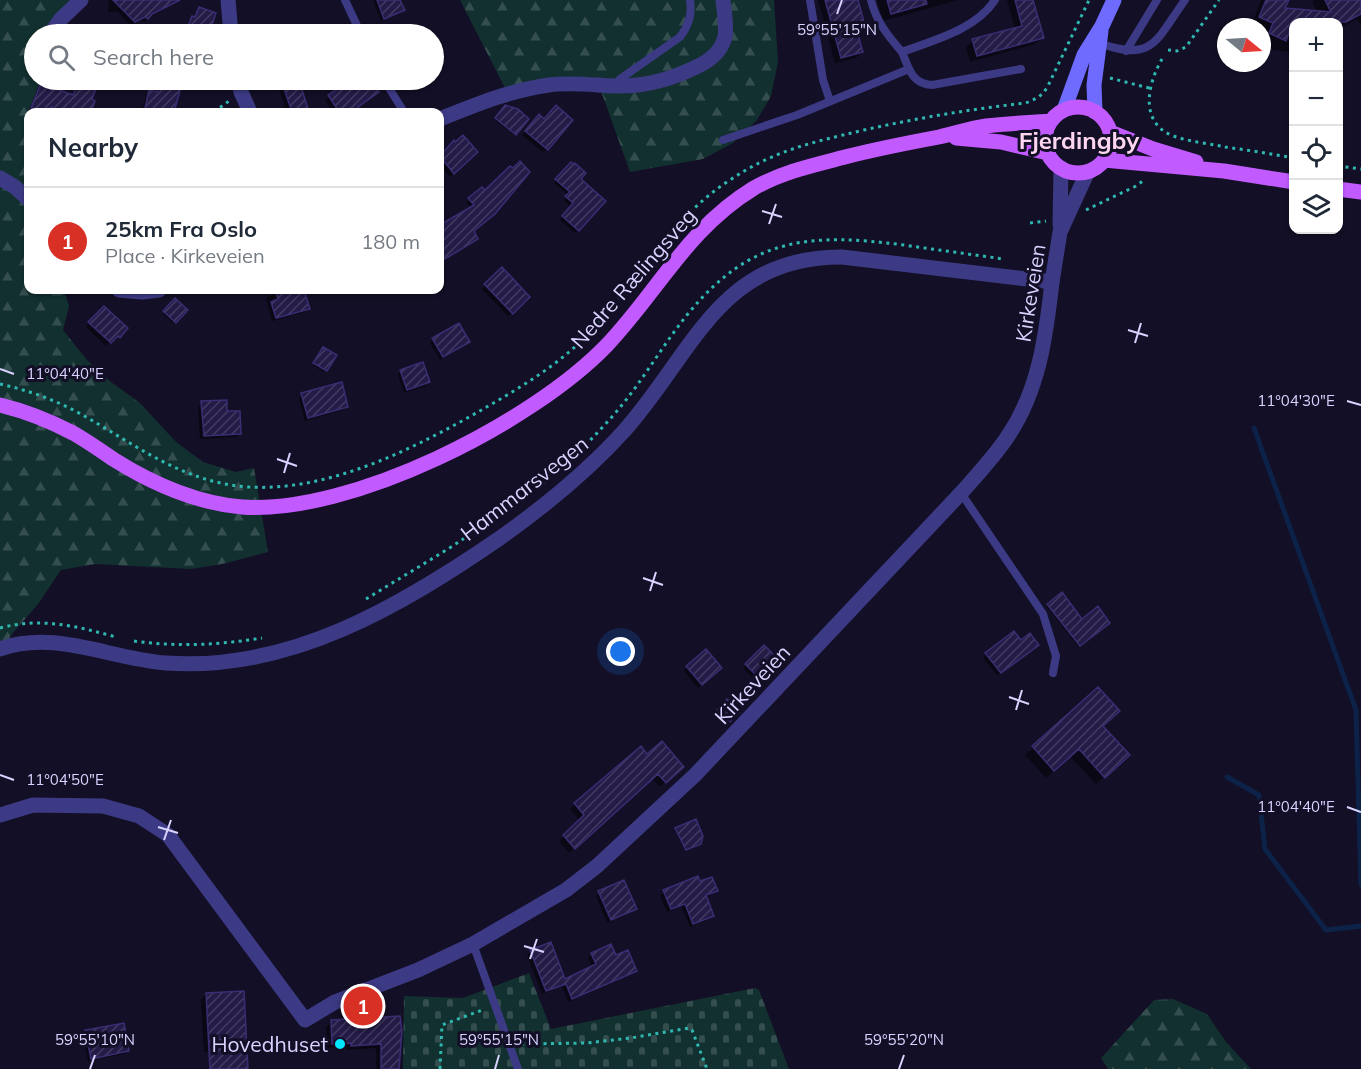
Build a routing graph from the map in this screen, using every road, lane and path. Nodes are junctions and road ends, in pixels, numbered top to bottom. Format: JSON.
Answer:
{"nodes":[{"id":1,"x":81,"y":0,"type":"edge"},
{"id":2,"x":228,"y":0,"type":"edge"},
{"id":3,"x":345,"y":0,"type":"edge"},
{"id":4,"x":690,"y":0,"type":"edge"},
{"id":5,"x":723,"y":0,"type":"edge"},
{"id":6,"x":810,"y":0,"type":"edge"},
{"id":7,"x":871,"y":0,"type":"edge"},
{"id":8,"x":995,"y":0,"type":"edge"},
{"id":9,"x":1089,"y":0,"type":"edge"},
{"id":10,"x":1114,"y":0,"type":"edge"},
{"id":11,"x":1157,"y":0,"type":"edge"},
{"id":12,"x":1185,"y":0,"type":"edge"},
{"id":13,"x":1219,"y":0,"type":"edge"},
{"id":14,"x":57,"y":24,"type":"edge"},
{"id":15,"x":230,"y":24,"type":"edge"},
{"id":16,"x":356,"y":24,"type":"edge"},
{"id":17,"x":1096,"y":42,"type":"junction"},
{"id":18,"x":1168,"y":50,"type":"dead end"},
{"id":19,"x":1126,"y":51,"type":"junction"},
{"id":20,"x":902,"y":52,"type":"junction"},
{"id":21,"x":1162,"y":59,"type":"dead end"},
{"id":22,"x":909,"y":69,"type":"junction"},
{"id":23,"x":1021,"y":69,"type":"dead end"},
{"id":24,"x":1104,"y":76,"type":"dead end"},
{"id":25,"x":614,"y":86,"type":"junction"},
{"id":26,"x":1149,"y":88,"type":"junction"},
{"id":27,"x":241,"y":90,"type":"edge"},
{"id":28,"x":390,"y":90,"type":"edge"},
{"id":29,"x":830,"y":101,"type":"junction"},
{"id":30,"x":248,"y":108,"type":"edge"},
{"id":31,"x":402,"y":108,"type":"edge"},
{"id":32,"x":1064,"y":111,"type":"junction"},
{"id":33,"x":1095,"y":112,"type":"junction"},
{"id":34,"x":444,"y":117,"type":"edge"},
{"id":35,"x":1051,"y":121,"type":"junction"},
{"id":36,"x":1110,"y":132,"type":"junction"},
{"id":37,"x":942,"y":136,"type":"junction"},
{"id":38,"x":723,"y":140,"type":"dead end"},
{"id":39,"x":1048,"y":153,"type":"junction"},
{"id":40,"x":1289,"y":157,"type":"edge"},
{"id":41,"x":1104,"y":160,"type":"junction"},
{"id":42,"x":1343,"y":167,"type":"edge"},
{"id":43,"x":1061,"y":168,"type":"junction"},
{"id":44,"x":1361,"y":169,"type":"edge"},
{"id":45,"x":1088,"y":171,"type":"junction"},
{"id":46,"x":1224,"y":171,"type":"junction"},
{"id":47,"x":0,"y":178,"type":"edge"},
{"id":48,"x":1146,"y":178,"type":"dead end"},
{"id":49,"x":1289,"y":181,"type":"edge"},
{"id":50,"x":1343,"y":190,"type":"edge"},
{"id":51,"x":1361,"y":192,"type":"edge"},
{"id":52,"x":24,"y":195,"type":"edge"},
{"id":53,"x":1082,"y":212,"type":"dead end"},
{"id":54,"x":1030,"y":223,"type":"dead end"},
{"id":55,"x":1055,"y":226,"type":"junction"},
{"id":56,"x":1003,"y":259,"type":"dead end"},
{"id":57,"x":1052,"y":282,"type":"junction"},
{"id":58,"x":0,"y":384,"type":"edge"},
{"id":59,"x":0,"y":405,"type":"edge"},
{"id":60,"x":577,"y":454,"type":"dead end"},
{"id":61,"x":551,"y":477,"type":"dead end"},
{"id":62,"x":961,"y":493,"type":"junction"},
{"id":63,"x":363,"y":600,"type":"dead end"},
{"id":64,"x":0,"y":628,"type":"edge"},
{"id":65,"x":120,"y":638,"type":"dead end"},
{"id":66,"x":263,"y":638,"type":"dead end"},
{"id":67,"x":127,"y":639,"type":"dead end"},
{"id":68,"x":0,"y":649,"type":"edge"},
{"id":69,"x":1053,"y":673,"type":"dead end"},
{"id":70,"x":0,"y":815,"type":"edge"},
{"id":71,"x":473,"y":944,"type":"junction"},
{"id":72,"x":495,"y":1006,"type":"junction"},
{"id":73,"x":509,"y":1045,"type":"junction"},
{"id":74,"x":440,"y":1069,"type":"edge"},
{"id":75,"x":518,"y":1069,"type":"edge"},
{"id":76,"x":707,"y":1069,"type":"edge"}],
"edges":[{"from":1,"to":14,"type":"street"},
{"from":2,"to":15,"type":"street"},
{"from":3,"to":16,"type":"lane"},
{"from":4,"to":25,"type":"lane"},
{"from":5,"to":25,"type":"street"},
{"from":6,"to":29,"type":"lane"},
{"from":7,"to":20,"type":"lane"},
{"from":8,"to":20,"type":"lane"},
{"from":9,"to":58,"type":"path"},
{"from":10,"to":17,"type":"main road"},
{"from":11,"to":19,"type":"lane"},
{"from":12,"to":19,"type":"lane"},
{"from":13,"to":18,"type":"path"},
{"from":17,"to":19,"type":"lane"},
{"from":17,"to":32,"type":"main road"},
{"from":17,"to":33,"type":"main road"},
{"from":20,"to":22,"type":"lane"},
{"from":21,"to":26,"type":"path"},
{"from":22,"to":23,"type":"lane"},
{"from":22,"to":29,"type":"lane"},
{"from":24,"to":26,"type":"path"},
{"from":25,"to":34,"type":"street"},
{"from":26,"to":40,"type":"path"},
{"from":27,"to":30,"type":"street"},
{"from":28,"to":31,"type":"lane"},
{"from":29,"to":38,"type":"lane"},
{"from":32,"to":33,"type":"main road"},
{"from":32,"to":35,"type":"main road"},
{"from":33,"to":36,"type":"main road"},
{"from":35,"to":37,"type":"main road","name":"Nedre Rælingsveg"},
{"from":35,"to":39,"type":"main road"},
{"from":36,"to":41,"type":"main road"},
{"from":36,"to":46,"type":"main road"},
{"from":37,"to":39,"type":"main road","name":"Nedre Rælingsveg"},
{"from":37,"to":59,"type":"main road","name":"Nedre Rælingsveg"},
{"from":39,"to":43,"type":"main road"},
{"from":41,"to":45,"type":"main road"},
{"from":41,"to":46,"type":"main road"},
{"from":42,"to":44,"type":"path"},
{"from":43,"to":45,"type":"main road"},
{"from":43,"to":55,"type":"street","name":"Kirkeveien"},
{"from":45,"to":55,"type":"street","name":"Kirkeveien"},
{"from":46,"to":49,"type":"main road"},
{"from":47,"to":52,"type":"street"},
{"from":48,"to":53,"type":"path"},
{"from":50,"to":51,"type":"main road"},
{"from":54,"to":55,"type":"path"},
{"from":55,"to":57,"type":"street","name":"Kirkeveien"},
{"from":56,"to":60,"type":"path"},
{"from":57,"to":62,"type":"street","name":"Kirkeveien"},
{"from":57,"to":68,"type":"street","name":"Hammarsvegen"},
{"from":61,"to":63,"type":"path"},
{"from":62,"to":69,"type":"lane"},
{"from":62,"to":71,"type":"street","name":"Kirkeveien"},
{"from":64,"to":65,"type":"path"},
{"from":66,"to":67,"type":"path"},
{"from":70,"to":71,"type":"street","name":"Kirkeveien"},
{"from":71,"to":72,"type":"lane"},
{"from":72,"to":73,"type":"lane"},
{"from":72,"to":74,"type":"path"},
{"from":73,"to":75,"type":"lane"},
{"from":73,"to":76,"type":"path"}]}
